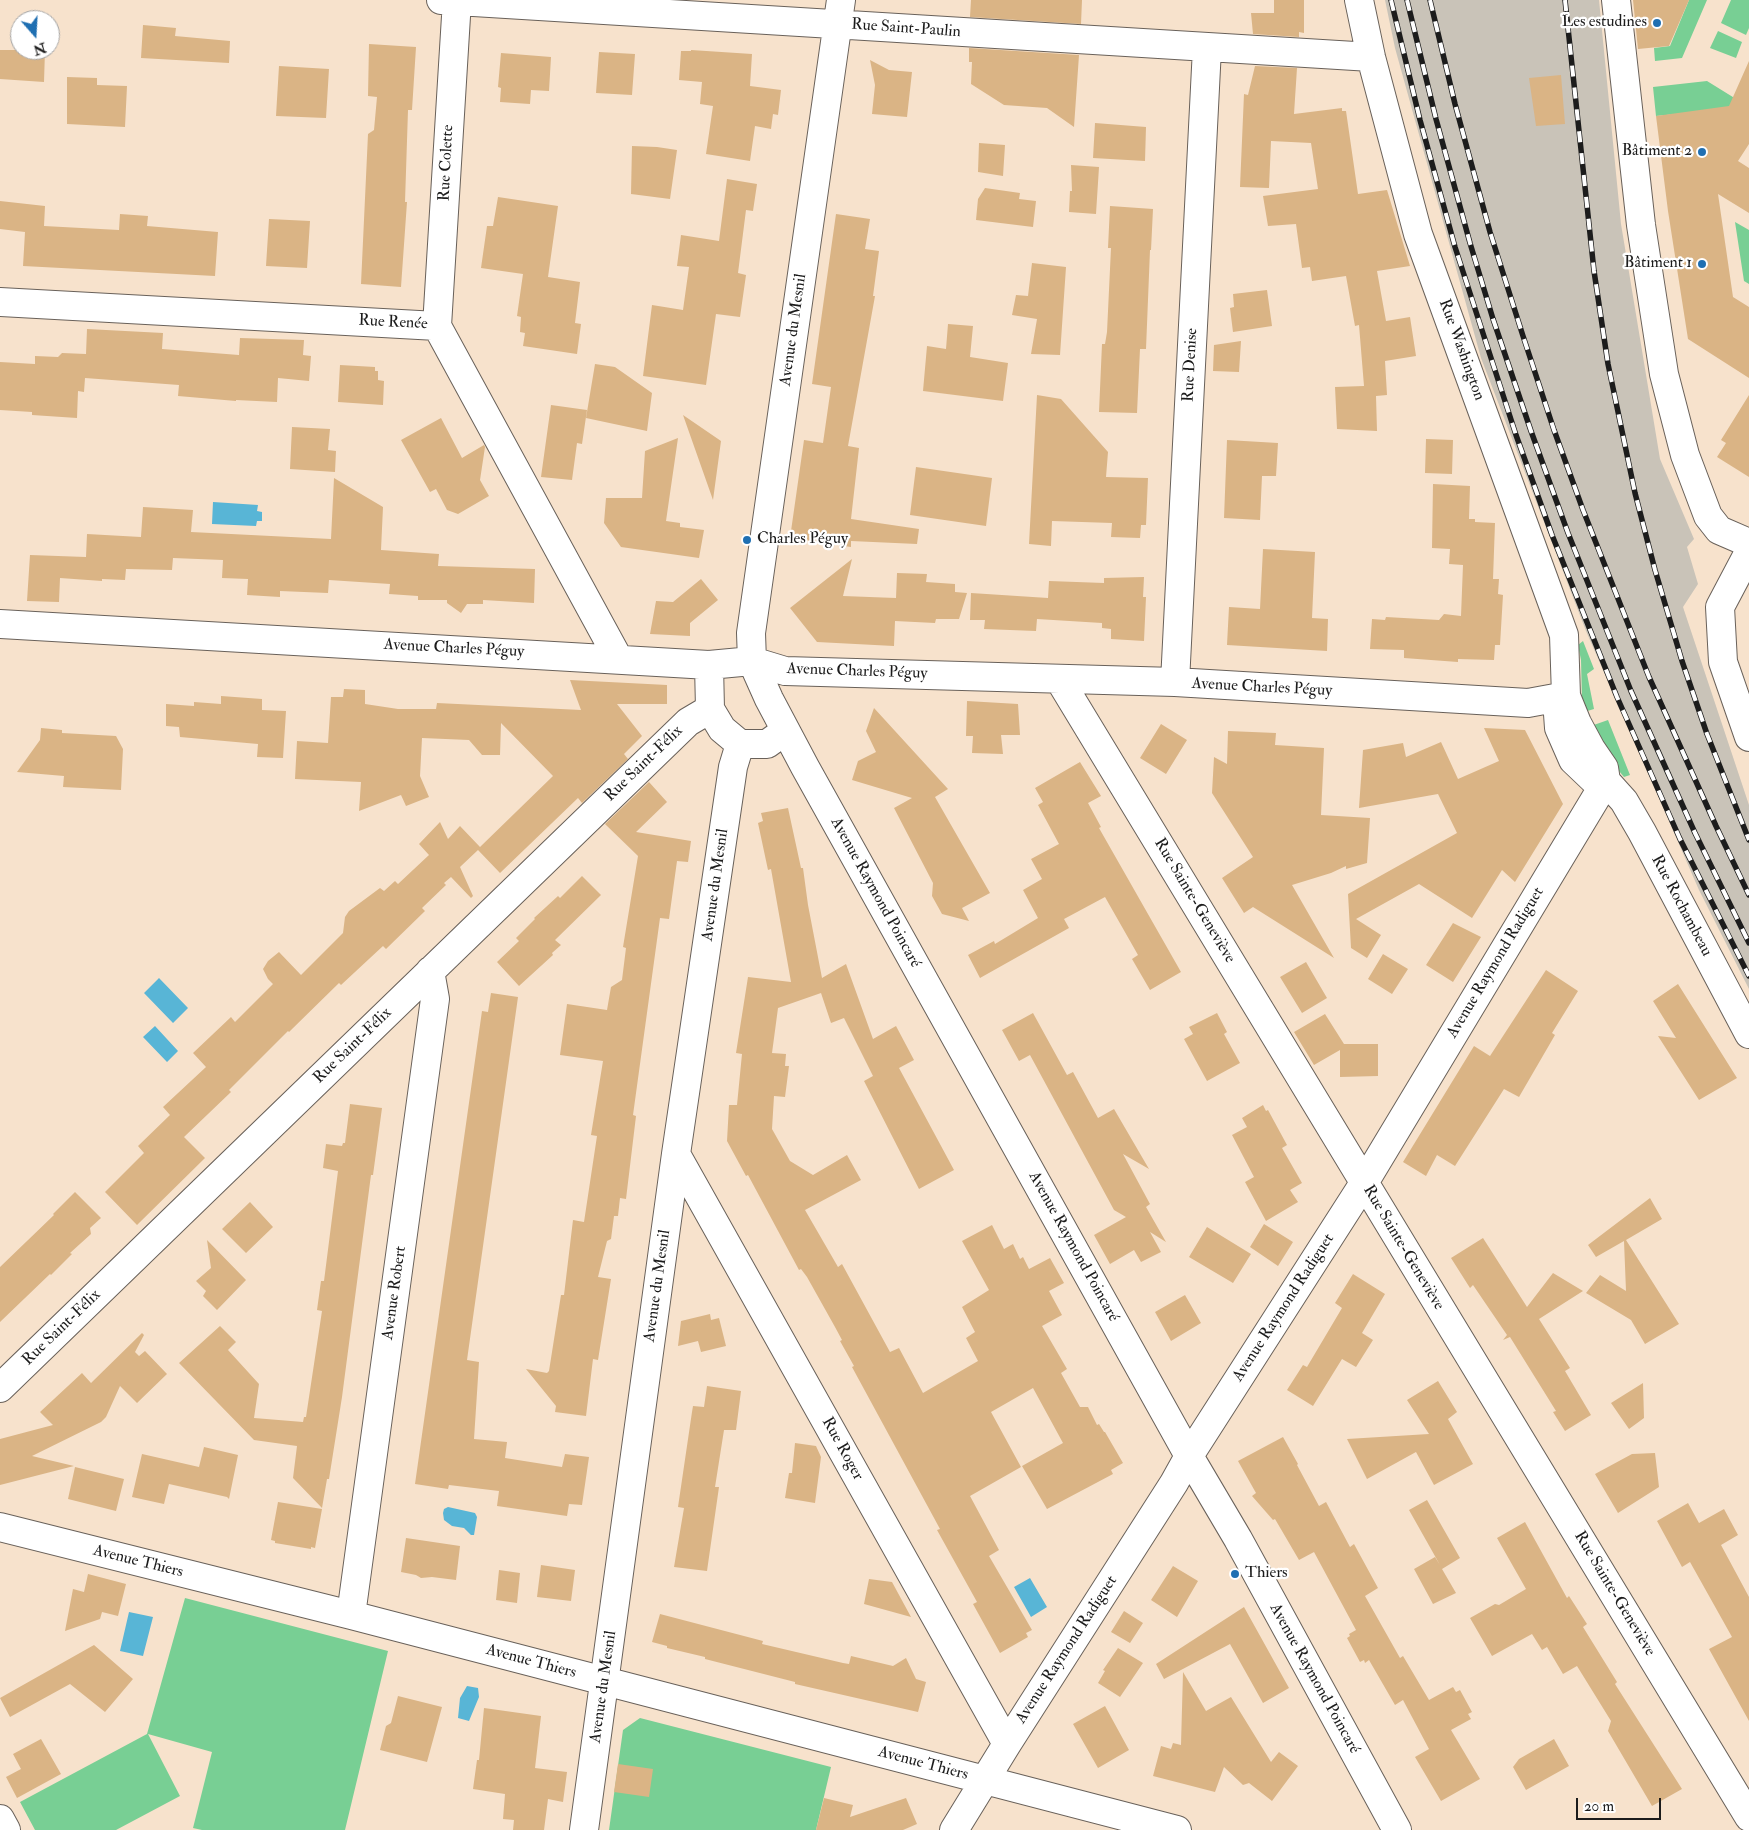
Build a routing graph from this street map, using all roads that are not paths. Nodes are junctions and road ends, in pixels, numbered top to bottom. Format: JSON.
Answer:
{"nodes":[{"id":1,"x":451,"y":0,"type":"edge"},
{"id":2,"x":1359,"y":0,"type":"edge"},
{"id":3,"x":1616,"y":0,"type":"edge"},
{"id":4,"x":839,"y":12,"type":"edge"},
{"id":5,"x":1207,"y":48,"type":"junction"},
{"id":6,"x":1371,"y":57,"type":"junction"},
{"id":7,"x":0,"y":302,"type":"edge"},
{"id":8,"x":437,"y":326,"type":"junction"},
{"id":9,"x":1749,"y":543,"type":"edge"},
{"id":10,"x":1749,"y":552,"type":"edge"},
{"id":11,"x":0,"y":624,"type":"edge"},
{"id":12,"x":618,"y":658,"type":"junction"},
{"id":13,"x":752,"y":661,"type":"junction"},
{"id":14,"x":709,"y":665,"type":"junction"},
{"id":15,"x":1059,"y":679,"type":"junction"},
{"id":16,"x":1175,"y":682,"type":"junction"},
{"id":17,"x":1566,"y":696,"type":"junction"},
{"id":18,"x":710,"y":709,"type":"junction"},
{"id":19,"x":1747,"y":723,"type":"edge"},
{"id":20,"x":785,"y":731,"type":"junction"},
{"id":21,"x":740,"y":744,"type":"junction"},
{"id":22,"x":1606,"y":781,"type":"junction"},
{"id":23,"x":430,"y":971,"type":"junction"},
{"id":24,"x":1749,"y":1034,"type":"edge"},
{"id":25,"x":676,"y":1154,"type":"junction"},
{"id":26,"x":1364,"y":1183,"type":"junction"},
{"id":27,"x":0,"y":1388,"type":"edge"},
{"id":28,"x":1189,"y":1456,"type":"junction"},
{"id":29,"x":0,"y":1527,"type":"edge"},
{"id":30,"x":351,"y":1615,"type":"junction"},
{"id":31,"x":604,"y":1682,"type":"junction"},
{"id":32,"x":1007,"y":1744,"type":"junction"},
{"id":33,"x":984,"y":1780,"type":"junction"},
{"id":34,"x":1749,"y":1816,"type":"edge"},
{"id":35,"x":0,"y":1819,"type":"edge"},
{"id":36,"x":6,"y":1830,"type":"edge"},
{"id":37,"x":584,"y":1830,"type":"edge"},
{"id":38,"x":954,"y":1830,"type":"edge"},
{"id":39,"x":1177,"y":1830,"type":"edge"},
{"id":40,"x":1397,"y":1830,"type":"edge"}],
"edges":[{"from":1,"to":4,"type":"street","name":"Rue Saint-Paulin"},
{"from":1,"to":8,"type":"street","name":"Rue Colette"},
{"from":2,"to":6,"type":"street","name":"Rue Washington"},
{"from":3,"to":9,"type":"street"},
{"from":4,"to":5,"type":"street","name":"Rue Saint-Paulin"},
{"from":4,"to":13,"type":"street","name":"Avenue du Mesnil"},
{"from":5,"to":6,"type":"street","name":"Rue Saint-Paulin"},
{"from":5,"to":16,"type":"street","name":"Rue Denise"},
{"from":6,"to":17,"type":"street","name":"Rue Washington"},
{"from":7,"to":8,"type":"street","name":"Rue Renée"},
{"from":8,"to":12,"type":"street","name":"Rue Renée"},
{"from":10,"to":19,"type":"street"},
{"from":11,"to":12,"type":"street","name":"Avenue Charles Péguy"},
{"from":12,"to":14,"type":"street","name":"Avenue Charles Péguy"},
{"from":13,"to":14,"type":"street","name":"Avenue Charles Péguy"},
{"from":13,"to":15,"type":"street","name":"Avenue Charles Péguy"},
{"from":13,"to":20,"type":"street","name":"Avenue Raymond Poincaré"},
{"from":14,"to":18,"type":"street"},
{"from":15,"to":16,"type":"street","name":"Avenue Charles Péguy"},
{"from":15,"to":26,"type":"street","name":"Rue Sainte-Geneviève"},
{"from":16,"to":17,"type":"street","name":"Avenue Charles Péguy"},
{"from":17,"to":22,"type":"street","name":"Rue Rochambeau"},
{"from":18,"to":21,"type":"street"},
{"from":18,"to":23,"type":"street","name":"Rue Saint-Félix"},
{"from":20,"to":21,"type":"street"},
{"from":20,"to":28,"type":"street","name":"Avenue Raymond Poincaré"},
{"from":21,"to":25,"type":"street","name":"Avenue du Mesnil"},
{"from":22,"to":24,"type":"street","name":"Rue Rochambeau"},
{"from":22,"to":26,"type":"street","name":"Avenue Raymond Radiguet"},
{"from":23,"to":27,"type":"street","name":"Rue Saint-Félix"},
{"from":23,"to":30,"type":"street","name":"Avenue Robert"},
{"from":25,"to":31,"type":"street","name":"Avenue du Mesnil"},
{"from":25,"to":32,"type":"street","name":"Rue Roger"},
{"from":26,"to":28,"type":"street","name":"Avenue Raymond Radiguet"},
{"from":26,"to":34,"type":"street","name":"Rue Sainte-Geneviève"},
{"from":28,"to":32,"type":"street","name":"Avenue Raymond Radiguet"},
{"from":28,"to":40,"type":"street","name":"Avenue Raymond Poincaré"},
{"from":29,"to":30,"type":"street","name":"Avenue Thiers"},
{"from":30,"to":31,"type":"street","name":"Avenue Thiers"},
{"from":31,"to":33,"type":"street","name":"Avenue Thiers"},
{"from":31,"to":37,"type":"street","name":"Avenue du Mesnil"},
{"from":32,"to":33,"type":"street","name":"Avenue Raymond Radiguet"},
{"from":33,"to":38,"type":"street","name":"Avenue Raymond Radiguet"},
{"from":33,"to":39,"type":"street","name":"Avenue Thiers"},
{"from":35,"to":36,"type":"street"}]}
